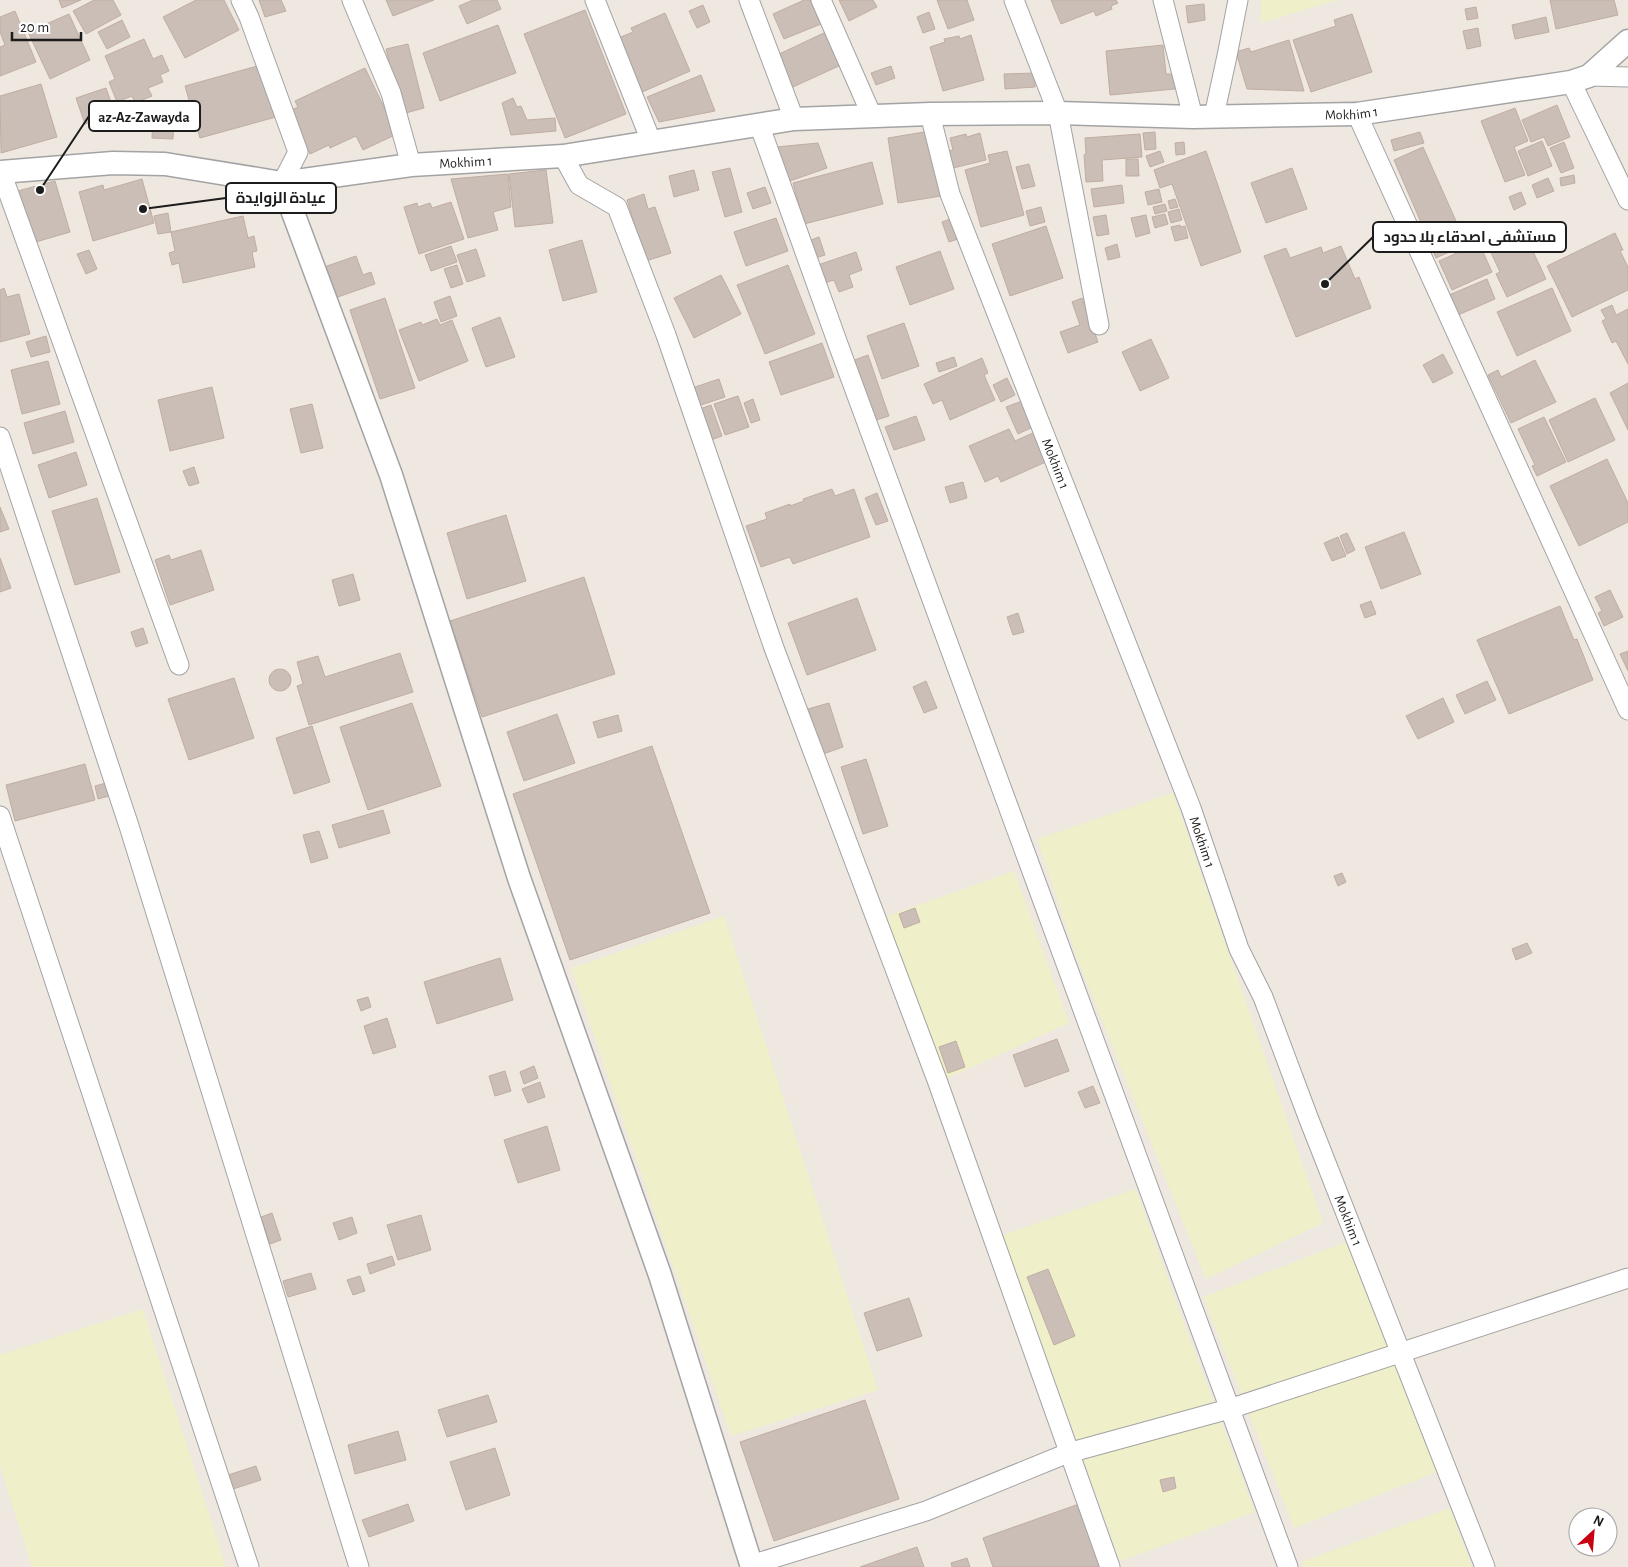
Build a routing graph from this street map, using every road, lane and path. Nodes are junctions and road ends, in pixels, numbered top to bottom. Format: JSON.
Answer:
{"nodes":[{"id":1,"x":241,"y":0,"type":"edge"},
{"id":2,"x":352,"y":0,"type":"edge"},
{"id":3,"x":596,"y":0,"type":"edge"},
{"id":4,"x":749,"y":0,"type":"edge"},
{"id":5,"x":821,"y":0,"type":"edge"},
{"id":6,"x":1014,"y":0,"type":"edge"},
{"id":7,"x":1163,"y":0,"type":"edge"},
{"id":8,"x":1238,"y":0,"type":"edge"},
{"id":9,"x":1628,"y":40,"type":"edge"},
{"id":10,"x":1628,"y":77,"type":"edge"},
{"id":11,"x":1580,"y":79,"type":"junction"},
{"id":12,"x":1058,"y":113,"type":"junction"},
{"id":13,"x":930,"y":114,"type":"junction"},
{"id":14,"x":1357,"y":114,"type":"junction"},
{"id":15,"x":872,"y":116,"type":"junction"},
{"id":16,"x":1203,"y":117,"type":"junction"},
{"id":17,"x":794,"y":119,"type":"junction"},
{"id":18,"x":759,"y":124,"type":"junction"},
{"id":19,"x":651,"y":141,"type":"junction"},
{"id":20,"x":563,"y":156,"type":"junction"},
{"id":21,"x":412,"y":165,"type":"junction"},
{"id":22,"x":0,"y":172,"type":"edge"},
{"id":23,"x":282,"y":183,"type":"junction"},
{"id":24,"x":1628,"y":200,"type":"edge"},
{"id":25,"x":1099,"y":325,"type":"dead end"},
{"id":26,"x":0,"y":437,"type":"edge"},
{"id":27,"x":179,"y":665,"type":"dead end"},
{"id":28,"x":1628,"y":710,"type":"edge"},
{"id":29,"x":0,"y":816,"type":"edge"},
{"id":30,"x":1628,"y":1278,"type":"edge"},
{"id":31,"x":1401,"y":1353,"type":"junction"},
{"id":32,"x":1230,"y":1409,"type":"junction"},
{"id":33,"x":1068,"y":1453,"type":"junction"},
{"id":34,"x":752,"y":1566,"type":"edge"},
{"id":35,"x":249,"y":1567,"type":"edge"},
{"id":36,"x":360,"y":1567,"type":"edge"},
{"id":37,"x":1110,"y":1567,"type":"edge"},
{"id":38,"x":1288,"y":1567,"type":"edge"},
{"id":39,"x":1485,"y":1567,"type":"edge"}],
"edges":[{"from":1,"to":23,"type":"street"},
{"from":2,"to":21,"type":"street"},
{"from":3,"to":19,"type":"street"},
{"from":4,"to":17,"type":"street"},
{"from":5,"to":15,"type":"street"},
{"from":6,"to":12,"type":"street"},
{"from":7,"to":16,"type":"street"},
{"from":8,"to":16,"type":"street"},
{"from":9,"to":11,"type":"street"},
{"from":10,"to":11,"type":"street"},
{"from":11,"to":14,"type":"street","name":"Mokhim 1"},
{"from":11,"to":24,"type":"street"},
{"from":12,"to":13,"type":"street","name":"Mokhim 1"},
{"from":12,"to":16,"type":"street","name":"Mokhim 1"},
{"from":12,"to":25,"type":"street"},
{"from":13,"to":15,"type":"street","name":"Mokhim 1"},
{"from":13,"to":31,"type":"street","name":"Mokhim 1"},
{"from":14,"to":16,"type":"street","name":"Mokhim 1"},
{"from":14,"to":28,"type":"street"},
{"from":15,"to":17,"type":"street","name":"Mokhim 1"},
{"from":17,"to":18,"type":"street","name":"Mokhim 1"},
{"from":18,"to":19,"type":"street","name":"Mokhim 1"},
{"from":18,"to":32,"type":"street"},
{"from":19,"to":20,"type":"street","name":"Mokhim 1"},
{"from":20,"to":21,"type":"street","name":"Mokhim 1"},
{"from":20,"to":33,"type":"street"},
{"from":21,"to":23,"type":"street","name":"Mokhim 1"},
{"from":22,"to":23,"type":"street","name":"Mokhim 1"},
{"from":22,"to":27,"type":"street"},
{"from":23,"to":34,"type":"street"},
{"from":26,"to":36,"type":"street"},
{"from":29,"to":35,"type":"street"},
{"from":30,"to":31,"type":"street"},
{"from":31,"to":32,"type":"street"},
{"from":31,"to":39,"type":"street","name":"Mokhim 1"},
{"from":32,"to":33,"type":"street"},
{"from":32,"to":38,"type":"street"},
{"from":33,"to":34,"type":"street"},
{"from":33,"to":37,"type":"street"}]}
